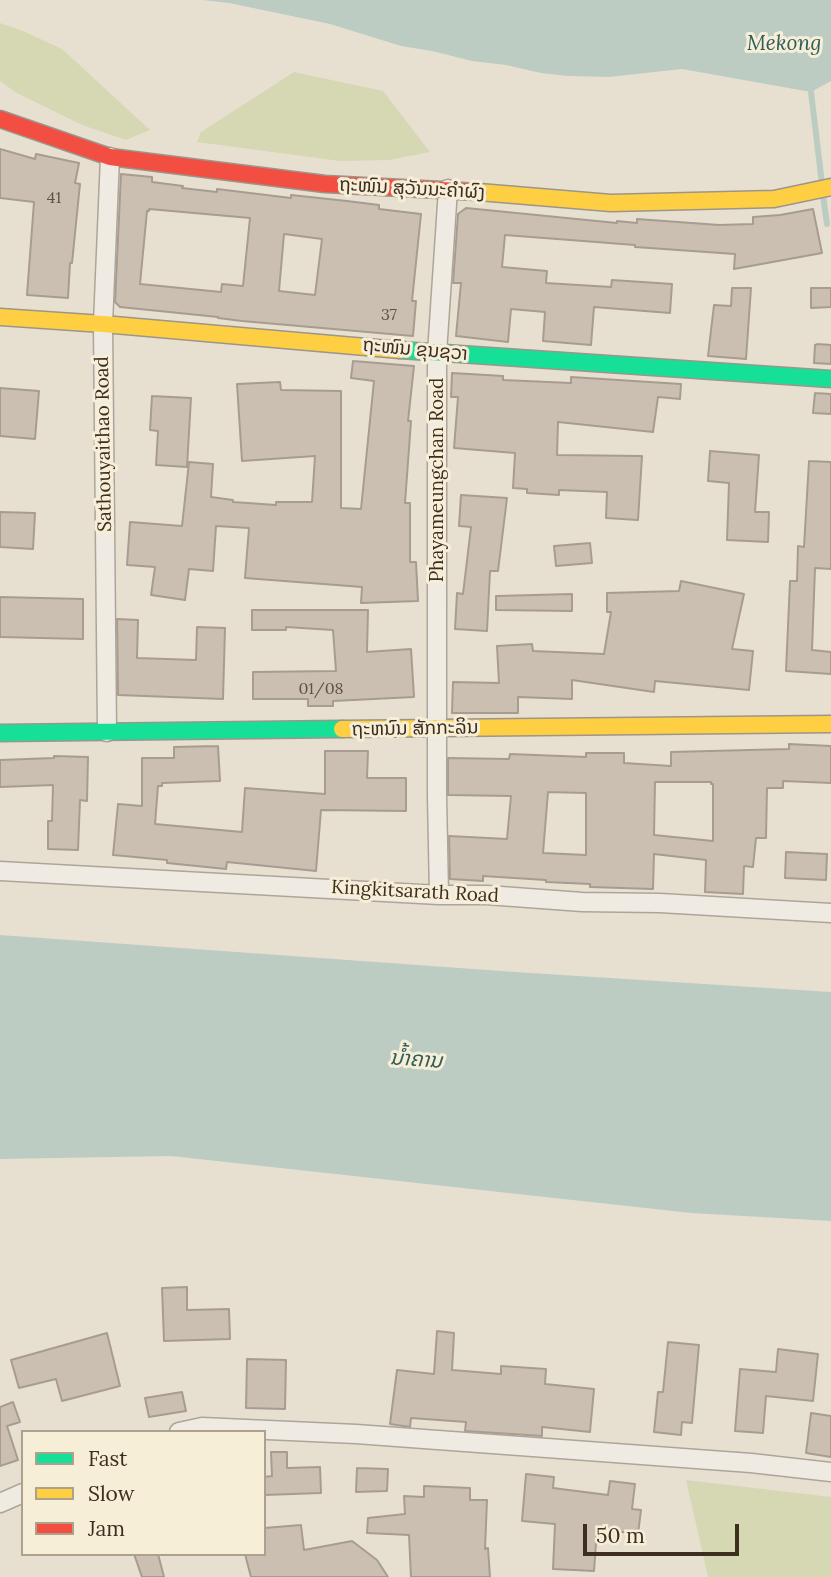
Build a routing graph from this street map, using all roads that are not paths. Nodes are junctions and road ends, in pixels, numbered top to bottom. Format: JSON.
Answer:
{"nodes":[{"id":1,"x":0,"y":119,"type":"edge"},
{"id":2,"x":110,"y":157,"type":"junction"},
{"id":3,"x":831,"y":187,"type":"edge"},
{"id":4,"x":448,"y":189,"type":"junction"},
{"id":5,"x":0,"y":317,"type":"edge"},
{"id":6,"x":103,"y":324,"type":"junction"},
{"id":7,"x":438,"y":353,"type":"junction"},
{"id":8,"x":831,"y":379,"type":"edge"},
{"id":9,"x":831,"y":724,"type":"edge"},
{"id":10,"x":438,"y":729,"type":"junction"},
{"id":11,"x":107,"y":732,"type":"junction"},
{"id":12,"x":0,"y":733,"type":"edge"},
{"id":13,"x":0,"y":871,"type":"edge"},
{"id":14,"x":439,"y":895,"type":"junction"},
{"id":15,"x":831,"y":913,"type":"edge"},
{"id":16,"x":188,"y":1430,"type":"edge"},
{"id":17,"x":831,"y":1472,"type":"edge"},
{"id":18,"x":21,"y":1494,"type":"edge"},
{"id":19,"x":0,"y":1503,"type":"edge"}],
"edges":[{"from":1,"to":2,"type":"street","name":"ຖະໜົນ ສຸວັນນະຄໍາຜົງ"},
{"from":2,"to":4,"type":"street","name":"ຖະໜົນ ສຸວັນນະຄໍາຜົງ"},
{"from":2,"to":6,"type":"street","name":"Sathouyaithao Road"},
{"from":3,"to":4,"type":"street","name":"ຖະໜົນ ສຸວັນນະຄໍາຜົງ"},
{"from":4,"to":7,"type":"street","name":"Phayameungchan Road"},
{"from":5,"to":6,"type":"street","name":"ຖະໜົນ ຂຸນຊວາ"},
{"from":6,"to":7,"type":"street","name":"ຖະໜົນ ຂຸນຊວາ"},
{"from":6,"to":11,"type":"street","name":"Sathouyaithao Road"},
{"from":7,"to":8,"type":"street","name":"ຖະໜົນ ຂຸນຊວາ"},
{"from":7,"to":10,"type":"street","name":"Phayameungchan Road"},
{"from":9,"to":10,"type":"street","name":"ຖະຫນົນ ສັກກະລິນ"},
{"from":10,"to":11,"type":"street","name":"ຖະຫນົນ ສັກກະລິນ"},
{"from":10,"to":14,"type":"street","name":"Phayameungchan Road"},
{"from":11,"to":12,"type":"street","name":"ຖະຫນົນ ສັກກະລິນ"},
{"from":13,"to":14,"type":"street","name":"Kingkitsarath Road"},
{"from":14,"to":15,"type":"street","name":"Kingkitsarath Road"},
{"from":16,"to":17,"type":"street"},
{"from":18,"to":19,"type":"street"}]}
